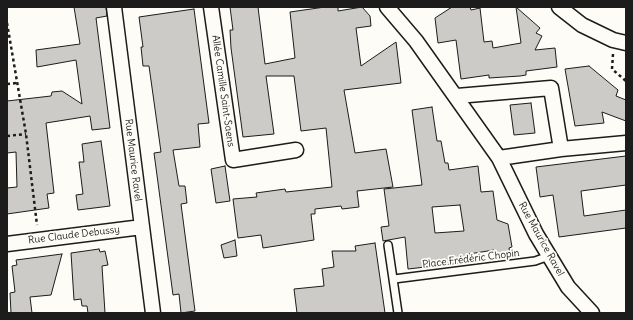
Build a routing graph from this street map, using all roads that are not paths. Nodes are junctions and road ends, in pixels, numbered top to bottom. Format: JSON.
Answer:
{"nodes":[{"id":1,"x":114,"y":7,"type":"edge"},
{"id":2,"x":211,"y":7,"type":"edge"},
{"id":3,"x":387,"y":7,"type":"edge"},
{"id":4,"x":559,"y":7,"type":"edge"},
{"id":5,"x":620,"y":41,"type":"edge"},
{"id":6,"x":457,"y":96,"type":"junction"},
{"id":7,"x":626,"y":143,"type":"edge"},
{"id":8,"x":561,"y":149,"type":"junction"},
{"id":9,"x":296,"y":150,"type":"dead end"},
{"id":10,"x":499,"y":158,"type":"junction"},
{"id":11,"x":142,"y":227,"type":"junction"},
{"id":12,"x":7,"y":244,"type":"edge"},
{"id":13,"x":388,"y":245,"type":"dead end"},
{"id":14,"x":550,"y":256,"type":"junction"},
{"id":15,"x":394,"y":279,"type":"junction"},
{"id":16,"x":153,"y":313,"type":"edge"},
{"id":17,"x":398,"y":313,"type":"edge"},
{"id":18,"x":592,"y":313,"type":"edge"}],
"edges":[{"from":1,"to":11,"type":"street","name":"Rue Maurice Ravel"},
{"from":2,"to":9,"type":"street","name":"Allée Camille Saint-Saens"},
{"from":3,"to":6,"type":"street","name":"Rue Maurice Ravel"},
{"from":4,"to":5,"type":"street"},
{"from":6,"to":8,"type":"street"},
{"from":6,"to":10,"type":"street","name":"Rue Maurice Ravel"},
{"from":7,"to":8,"type":"street"},
{"from":8,"to":10,"type":"street"},
{"from":10,"to":14,"type":"street","name":"Rue Maurice Ravel"},
{"from":11,"to":12,"type":"street","name":"Rue Claude Debussy"},
{"from":11,"to":16,"type":"street","name":"Rue Maurice Ravel"},
{"from":13,"to":15,"type":"lane"},
{"from":14,"to":15,"type":"lane","name":"Place Frédéric Chopin"},
{"from":14,"to":18,"type":"street","name":"Rue Maurice Ravel"},
{"from":15,"to":17,"type":"lane"}]}
